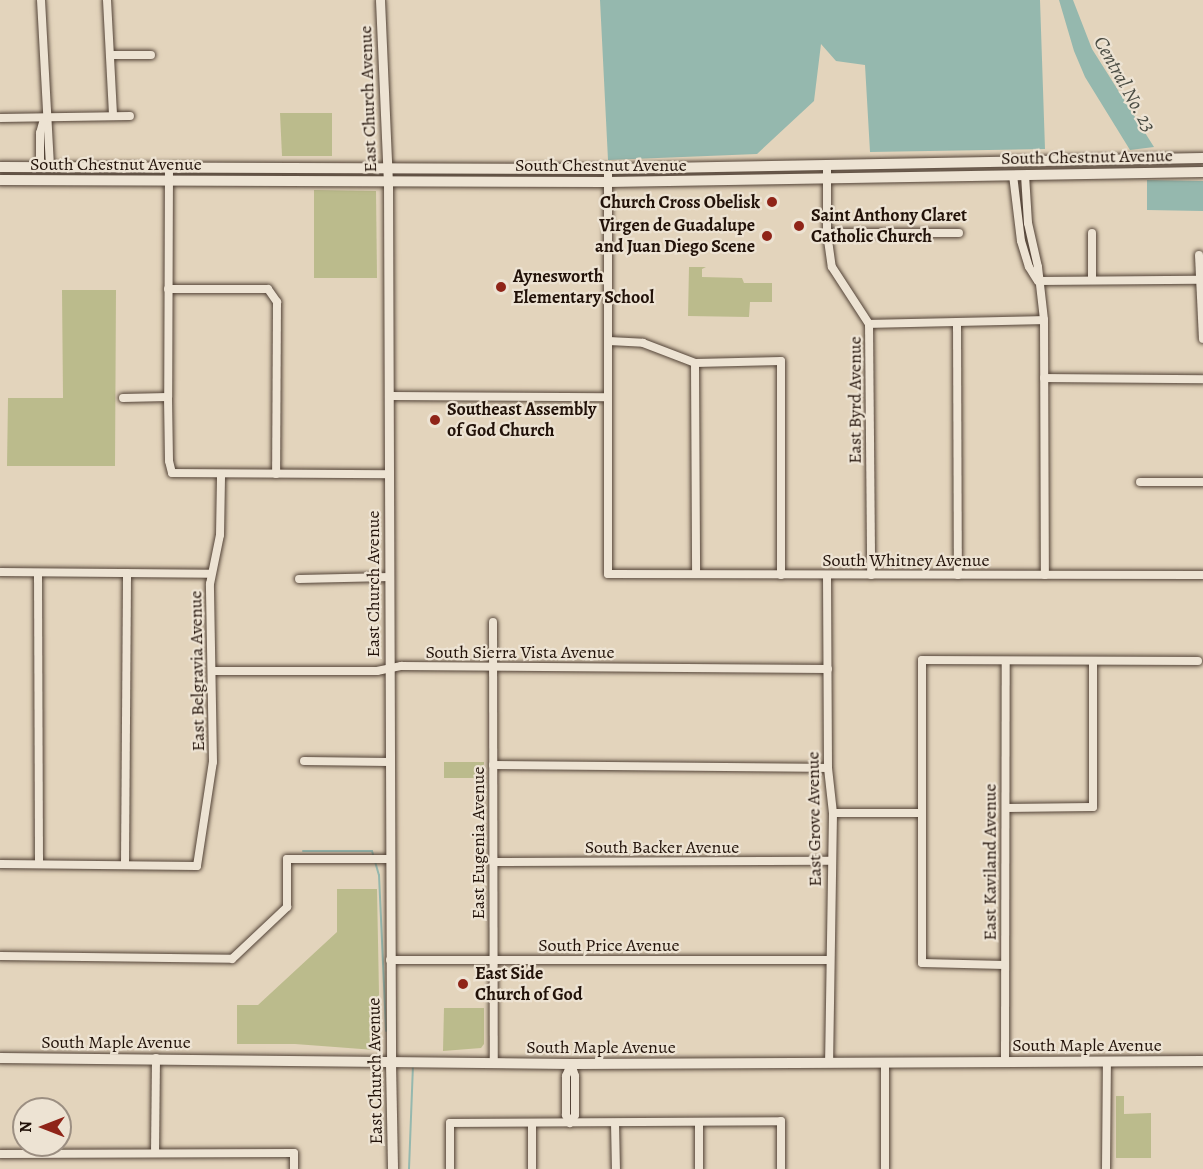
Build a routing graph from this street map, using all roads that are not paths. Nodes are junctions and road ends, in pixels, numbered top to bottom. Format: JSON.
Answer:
{"nodes":[{"id":1,"x":40,"y":0,"type":"edge"},
{"id":2,"x":107,"y":0,"type":"edge"},
{"id":3,"x":380,"y":0,"type":"edge"},
{"id":4,"x":110,"y":55,"type":"junction"},
{"id":5,"x":151,"y":55,"type":"dead end"},
{"id":6,"x":112,"y":115,"type":"junction"},
{"id":7,"x":130,"y":116,"type":"dead end"},
{"id":8,"x":0,"y":118,"type":"edge"},
{"id":9,"x":45,"y":118,"type":"junction"},
{"id":10,"x":1203,"y":158,"type":"edge"},
{"id":11,"x":827,"y":165,"type":"junction"},
{"id":12,"x":0,"y":167,"type":"edge"},
{"id":13,"x":45,"y":167,"type":"junction"},
{"id":14,"x":169,"y":167,"type":"junction"},
{"id":15,"x":387,"y":168,"type":"junction"},
{"id":16,"x":608,"y":169,"type":"junction"},
{"id":17,"x":1203,"y":172,"type":"edge"},
{"id":18,"x":1013,"y":175,"type":"junction"},
{"id":19,"x":1025,"y":175,"type":"junction"},
{"id":20,"x":827,"y":178,"type":"junction"},
{"id":21,"x":0,"y":180,"type":"edge"},
{"id":22,"x":169,"y":181,"type":"junction"},
{"id":23,"x":388,"y":182,"type":"junction"},
{"id":24,"x":608,"y":182,"type":"junction"},
{"id":25,"x":959,"y":232,"type":"dead end"},
{"id":26,"x":827,"y":233,"type":"junction"},
{"id":27,"x":1092,"y":233,"type":"dead end"},
{"id":28,"x":1199,"y":255,"type":"dead end"},
{"id":29,"x":1092,"y":280,"type":"junction"},
{"id":30,"x":1200,"y":280,"type":"junction"},
{"id":31,"x":1038,"y":281,"type":"junction"},
{"id":32,"x":168,"y":289,"type":"junction"},
{"id":33,"x":1044,"y":320,"type":"junction"},
{"id":34,"x":957,"y":322,"type":"junction"},
{"id":35,"x":869,"y":324,"type":"junction"},
{"id":36,"x":1203,"y":339,"type":"edge"},
{"id":37,"x":609,"y":341,"type":"junction"},
{"id":38,"x":695,"y":363,"type":"junction"},
{"id":39,"x":1044,"y":378,"type":"junction"},
{"id":40,"x":1203,"y":379,"type":"edge"},
{"id":41,"x":388,"y":396,"type":"junction"},
{"id":42,"x":168,"y":397,"type":"junction"},
{"id":43,"x":608,"y":397,"type":"junction"},
{"id":44,"x":123,"y":398,"type":"dead end"},
{"id":45,"x":276,"y":474,"type":"junction"},
{"id":46,"x":389,"y":474,"type":"junction"},
{"id":47,"x":221,"y":475,"type":"junction"},
{"id":48,"x":1140,"y":482,"type":"dead end"},
{"id":49,"x":1203,"y":482,"type":"edge"},
{"id":50,"x":0,"y":572,"type":"edge"},
{"id":51,"x":38,"y":573,"type":"junction"},
{"id":52,"x":127,"y":573,"type":"junction"},
{"id":53,"x":211,"y":574,"type":"junction"},
{"id":54,"x":696,"y":574,"type":"junction"},
{"id":55,"x":781,"y":575,"type":"junction"},
{"id":56,"x":827,"y":575,"type":"junction"},
{"id":57,"x":958,"y":575,"type":"junction"},
{"id":58,"x":1203,"y":575,"type":"edge"},
{"id":59,"x":871,"y":576,"type":"junction"},
{"id":60,"x":1045,"y":576,"type":"junction"},
{"id":61,"x":390,"y":577,"type":"junction"},
{"id":62,"x":299,"y":579,"type":"dead end"},
{"id":63,"x":493,"y":622,"type":"dead end"},
{"id":64,"x":1093,"y":661,"type":"junction"},
{"id":65,"x":1198,"y":661,"type":"dead end"},
{"id":66,"x":1006,"y":663,"type":"junction"},
{"id":67,"x":493,"y":667,"type":"junction"},
{"id":68,"x":389,"y":669,"type":"junction"},
{"id":69,"x":828,"y":669,"type":"junction"},
{"id":70,"x":212,"y":671,"type":"junction"},
{"id":71,"x":304,"y":761,"type":"dead end"},
{"id":72,"x":389,"y":762,"type":"junction"},
{"id":73,"x":493,"y":765,"type":"junction"},
{"id":74,"x":828,"y":768,"type":"junction"},
{"id":75,"x":1005,"y":808,"type":"junction"},
{"id":76,"x":833,"y":813,"type":"junction"},
{"id":77,"x":921,"y":813,"type":"junction"},
{"id":78,"x":389,"y":859,"type":"junction"},
{"id":79,"x":830,"y":861,"type":"junction"},
{"id":80,"x":493,"y":862,"type":"junction"},
{"id":81,"x":0,"y":864,"type":"edge"},
{"id":82,"x":39,"y":864,"type":"junction"},
{"id":83,"x":124,"y":864,"type":"junction"},
{"id":84,"x":0,"y":956,"type":"edge"},
{"id":85,"x":390,"y":960,"type":"junction"},
{"id":86,"x":494,"y":960,"type":"junction"},
{"id":87,"x":828,"y":960,"type":"junction"},
{"id":88,"x":1005,"y":964,"type":"junction"},
{"id":89,"x":0,"y":1058,"type":"edge"},
{"id":90,"x":156,"y":1058,"type":"junction"},
{"id":91,"x":1203,"y":1061,"type":"edge"},
{"id":92,"x":1005,"y":1062,"type":"junction"},
{"id":93,"x":1107,"y":1062,"type":"junction"},
{"id":94,"x":391,"y":1063,"type":"junction"},
{"id":95,"x":494,"y":1063,"type":"junction"},
{"id":96,"x":829,"y":1063,"type":"junction"},
{"id":97,"x":885,"y":1063,"type":"junction"},
{"id":98,"x":571,"y":1064,"type":"junction"},
{"id":99,"x":699,"y":1122,"type":"junction"},
{"id":100,"x":570,"y":1123,"type":"junction"},
{"id":101,"x":615,"y":1123,"type":"junction"},
{"id":102,"x":532,"y":1124,"type":"junction"},
{"id":103,"x":155,"y":1153,"type":"junction"},
{"id":104,"x":0,"y":1154,"type":"edge"},
{"id":105,"x":294,"y":1169,"type":"edge"},
{"id":106,"x":393,"y":1169,"type":"edge"},
{"id":107,"x":450,"y":1169,"type":"edge"},
{"id":108,"x":532,"y":1169,"type":"edge"},
{"id":109,"x":615,"y":1169,"type":"edge"},
{"id":110,"x":699,"y":1169,"type":"edge"},
{"id":111,"x":782,"y":1169,"type":"edge"},
{"id":112,"x":885,"y":1169,"type":"edge"},
{"id":113,"x":1106,"y":1169,"type":"edge"}],
"edges":[{"from":1,"to":9,"type":"street"},
{"from":2,"to":4,"type":"street"},
{"from":3,"to":15,"type":"street","name":"East Church Avenue"},
{"from":4,"to":5,"type":"street"},
{"from":4,"to":6,"type":"street"},
{"from":6,"to":7,"type":"street"},
{"from":6,"to":9,"type":"street"},
{"from":8,"to":9,"type":"street"},
{"from":9,"to":13,"type":"street"},
{"from":10,"to":11,"type":"main road","name":"South Chestnut Avenue"},
{"from":11,"to":16,"type":"main road","name":"South Chestnut Avenue"},
{"from":11,"to":20,"type":"street","name":"East Byrd Avenue"},
{"from":12,"to":13,"type":"main road","name":"South Chestnut Avenue"},
{"from":13,"to":14,"type":"main road","name":"South Chestnut Avenue"},
{"from":14,"to":15,"type":"main road","name":"South Chestnut Avenue"},
{"from":14,"to":22,"type":"street"},
{"from":15,"to":16,"type":"main road","name":"South Chestnut Avenue"},
{"from":15,"to":23,"type":"street","name":"East Church Avenue"},
{"from":16,"to":24,"type":"street"},
{"from":17,"to":19,"type":"main road","name":"South Chestnut Avenue"},
{"from":18,"to":19,"type":"main road","name":"South Chestnut Avenue"},
{"from":18,"to":20,"type":"main road","name":"South Chestnut Avenue"},
{"from":18,"to":31,"type":"street"},
{"from":19,"to":31,"type":"street"},
{"from":20,"to":24,"type":"main road","name":"South Chestnut Avenue"},
{"from":20,"to":26,"type":"street","name":"East Byrd Avenue"},
{"from":21,"to":22,"type":"main road","name":"South Chestnut Avenue"},
{"from":22,"to":23,"type":"main road","name":"South Chestnut Avenue"},
{"from":22,"to":32,"type":"street"},
{"from":23,"to":24,"type":"main road","name":"South Chestnut Avenue"},
{"from":23,"to":41,"type":"street","name":"East Church Avenue"},
{"from":24,"to":37,"type":"street"},
{"from":25,"to":26,"type":"street"},
{"from":26,"to":35,"type":"street","name":"East Byrd Avenue"},
{"from":27,"to":29,"type":"street"},
{"from":28,"to":30,"type":"street"},
{"from":29,"to":30,"type":"street"},
{"from":29,"to":31,"type":"street"},
{"from":30,"to":36,"type":"street"},
{"from":31,"to":33,"type":"street"},
{"from":32,"to":42,"type":"street"},
{"from":32,"to":45,"type":"street"},
{"from":33,"to":34,"type":"street"},
{"from":33,"to":39,"type":"street"},
{"from":34,"to":35,"type":"street"},
{"from":34,"to":57,"type":"street"},
{"from":35,"to":59,"type":"street","name":"East Byrd Avenue"},
{"from":37,"to":38,"type":"street"},
{"from":37,"to":43,"type":"street"},
{"from":38,"to":54,"type":"street"},
{"from":38,"to":55,"type":"street"},
{"from":39,"to":40,"type":"street"},
{"from":39,"to":60,"type":"street"},
{"from":41,"to":43,"type":"street"},
{"from":41,"to":46,"type":"street","name":"East Church Avenue"},
{"from":42,"to":44,"type":"street"},
{"from":42,"to":47,"type":"street"},
{"from":43,"to":54,"type":"street","name":"South Whitney Avenue"},
{"from":45,"to":46,"type":"street"},
{"from":45,"to":47,"type":"street"},
{"from":46,"to":61,"type":"street","name":"East Church Avenue"},
{"from":47,"to":53,"type":"street","name":"East Belgravia Avenue"},
{"from":48,"to":49,"type":"street"},
{"from":50,"to":51,"type":"street"},
{"from":51,"to":52,"type":"street"},
{"from":51,"to":82,"type":"street"},
{"from":52,"to":53,"type":"street"},
{"from":52,"to":83,"type":"street"},
{"from":53,"to":70,"type":"street","name":"East Belgravia Avenue"},
{"from":54,"to":55,"type":"street","name":"South Whitney Avenue"},
{"from":55,"to":56,"type":"street","name":"South Whitney Avenue"},
{"from":56,"to":59,"type":"street","name":"South Whitney Avenue"},
{"from":56,"to":69,"type":"street","name":"East Grove Avenue"},
{"from":57,"to":59,"type":"street","name":"South Whitney Avenue"},
{"from":57,"to":60,"type":"street","name":"South Whitney Avenue"},
{"from":58,"to":60,"type":"street","name":"South Whitney Avenue"},
{"from":61,"to":62,"type":"street"},
{"from":61,"to":68,"type":"street","name":"East Church Avenue"},
{"from":63,"to":67,"type":"street","name":"East Eugenia Avenue"},
{"from":64,"to":65,"type":"street"},
{"from":64,"to":66,"type":"street"},
{"from":64,"to":75,"type":"street"},
{"from":66,"to":75,"type":"street","name":"East Kaviland Avenue"},
{"from":66,"to":77,"type":"street"},
{"from":67,"to":68,"type":"street","name":"South Sierra Vista Avenue"},
{"from":67,"to":69,"type":"street","name":"South Sierra Vista Avenue"},
{"from":67,"to":73,"type":"street","name":"East Eugenia Avenue"},
{"from":68,"to":70,"type":"street","name":"South Sierra Vista Avenue"},
{"from":68,"to":72,"type":"street","name":"East Church Avenue"},
{"from":69,"to":74,"type":"street","name":"East Grove Avenue"},
{"from":70,"to":83,"type":"street","name":"East Belgravia Avenue"},
{"from":71,"to":72,"type":"street"},
{"from":72,"to":78,"type":"street","name":"East Church Avenue"},
{"from":73,"to":74,"type":"street"},
{"from":73,"to":80,"type":"street","name":"East Eugenia Avenue"},
{"from":74,"to":76,"type":"street","name":"East Grove Avenue"},
{"from":75,"to":88,"type":"street","name":"East Kaviland Avenue"},
{"from":76,"to":77,"type":"street"},
{"from":76,"to":79,"type":"street","name":"East Grove Avenue"},
{"from":77,"to":88,"type":"street"},
{"from":78,"to":84,"type":"street"},
{"from":78,"to":85,"type":"street","name":"East Church Avenue"},
{"from":79,"to":80,"type":"street","name":"South Backer Avenue"},
{"from":79,"to":87,"type":"street","name":"East Grove Avenue"},
{"from":80,"to":86,"type":"street","name":"East Eugenia Avenue"},
{"from":81,"to":82,"type":"street"},
{"from":82,"to":83,"type":"street"},
{"from":85,"to":86,"type":"street","name":"South Price Avenue"},
{"from":85,"to":94,"type":"street","name":"East Church Avenue"},
{"from":86,"to":87,"type":"street","name":"South Price Avenue"},
{"from":86,"to":95,"type":"street","name":"East Eugenia Avenue"},
{"from":87,"to":96,"type":"street","name":"East Grove Avenue"},
{"from":88,"to":92,"type":"street","name":"East Kaviland Avenue"},
{"from":89,"to":90,"type":"main road","name":"South Maple Avenue"},
{"from":90,"to":94,"type":"main road","name":"South Maple Avenue"},
{"from":90,"to":103,"type":"street"},
{"from":91,"to":93,"type":"main road","name":"South Maple Avenue"},
{"from":92,"to":93,"type":"main road","name":"South Maple Avenue"},
{"from":92,"to":97,"type":"main road","name":"South Maple Avenue"},
{"from":93,"to":113,"type":"street"},
{"from":94,"to":95,"type":"main road","name":"South Maple Avenue"},
{"from":94,"to":106,"type":"main road","name":"East Church Avenue"},
{"from":95,"to":98,"type":"main road","name":"South Maple Avenue"},
{"from":96,"to":97,"type":"main road","name":"South Maple Avenue"},
{"from":96,"to":98,"type":"main road","name":"South Maple Avenue"},
{"from":97,"to":112,"type":"street"},
{"from":98,"to":100,"type":"street"},
{"from":99,"to":101,"type":"street"},
{"from":99,"to":110,"type":"street"},
{"from":99,"to":111,"type":"street"},
{"from":100,"to":101,"type":"street"},
{"from":100,"to":102,"type":"street"},
{"from":101,"to":109,"type":"street"},
{"from":102,"to":107,"type":"street"},
{"from":102,"to":108,"type":"street"},
{"from":103,"to":104,"type":"street"},
{"from":103,"to":105,"type":"street"}]}
